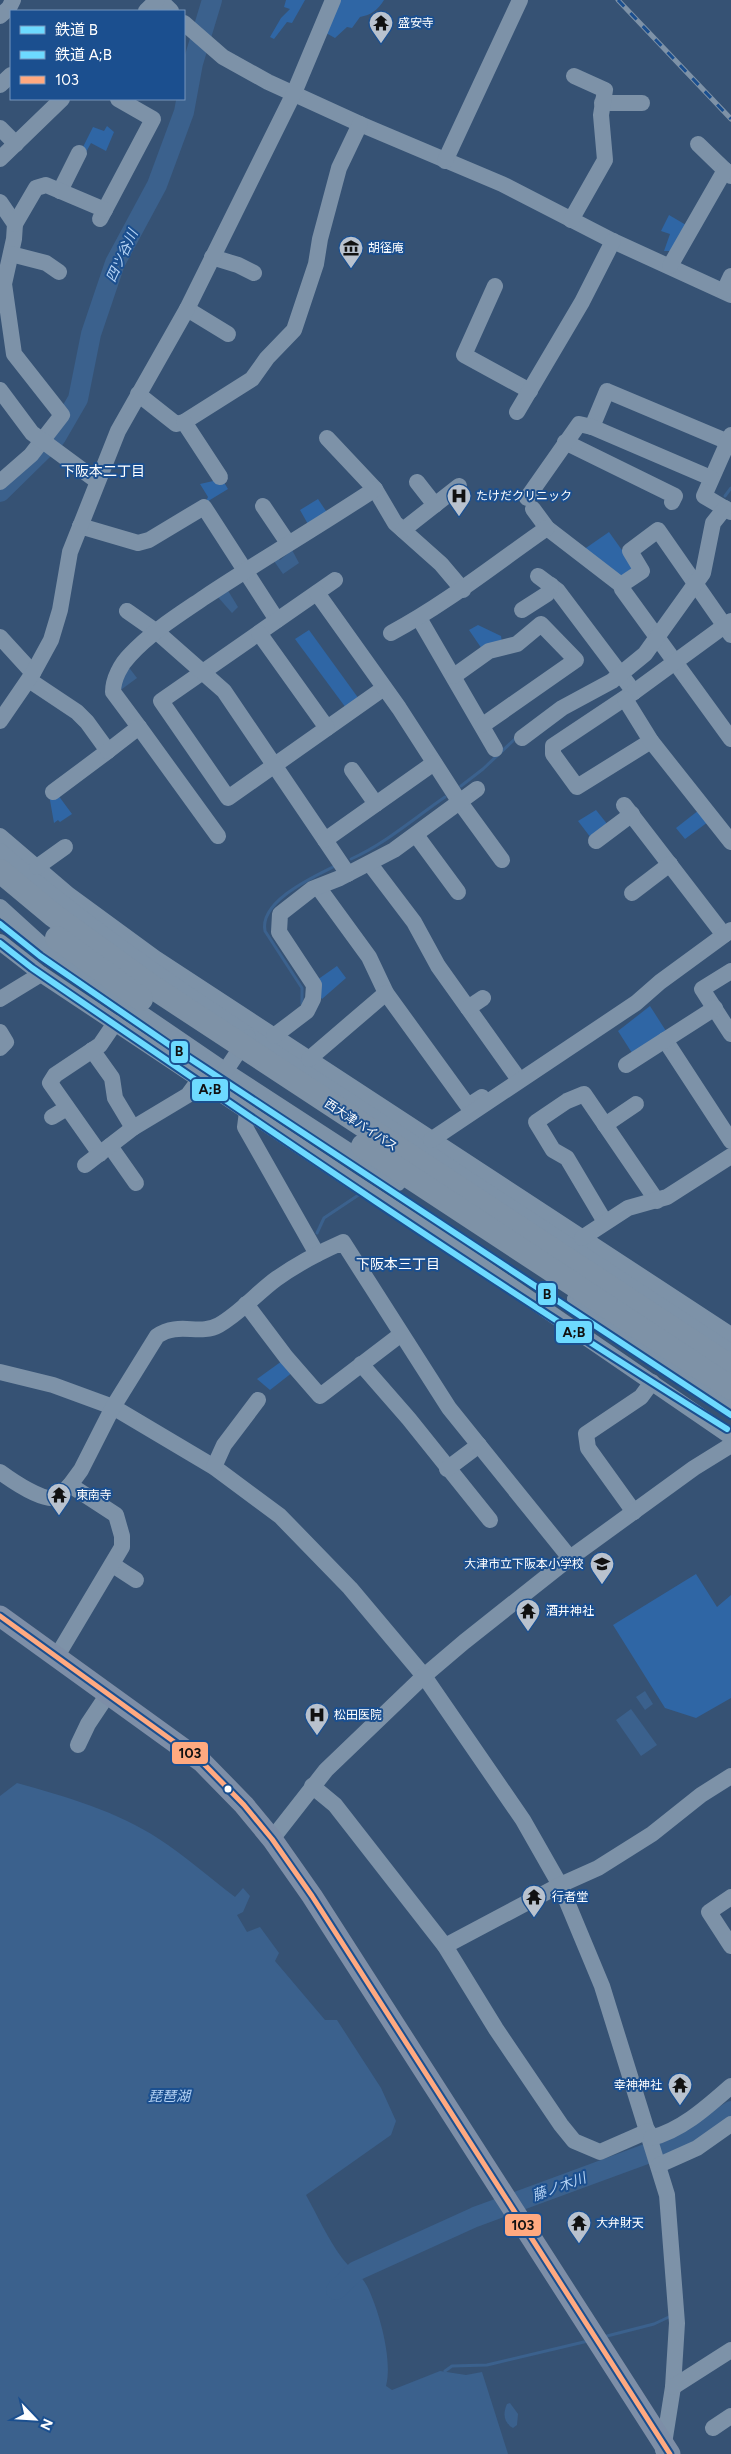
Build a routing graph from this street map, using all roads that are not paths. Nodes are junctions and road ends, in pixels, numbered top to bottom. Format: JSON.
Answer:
{"nodes":[{"id":1,"x":13,"y":0,"type":"edge"},
{"id":2,"x":158,"y":0,"type":"edge"},
{"id":3,"x":333,"y":0,"type":"edge"},
{"id":4,"x":520,"y":0,"type":"edge"},
{"id":5,"x":147,"y":10,"type":"edge"},
{"id":6,"x":170,"y":10,"type":"edge"},
{"id":7,"x":0,"y":16,"type":"edge"},
{"id":8,"x":195,"y":33,"type":"edge"},
{"id":9,"x":10,"y":76,"type":"edge"},
{"id":10,"x":574,"y":76,"type":"dead end"},
{"id":11,"x":0,"y":85,"type":"edge"},
{"id":12,"x":294,"y":93,"type":"junction"},
{"id":13,"x":61,"y":100,"type":"edge"},
{"id":14,"x":120,"y":100,"type":"edge"},
{"id":15,"x":602,"y":103,"type":"junction"},
{"id":16,"x":642,"y":103,"type":"dead end"},
{"id":17,"x":360,"y":124,"type":"junction"},
{"id":18,"x":0,"y":128,"type":"edge"},
{"id":19,"x":16,"y":144,"type":"junction"},
{"id":20,"x":697,"y":145,"type":"dead end"},
{"id":21,"x":78,"y":152,"type":"dead end"},
{"id":22,"x":0,"y":159,"type":"edge"},
{"id":23,"x":446,"y":161,"type":"junction"},
{"id":24,"x":728,"y":173,"type":"edge"},
{"id":25,"x":60,"y":191,"type":"junction"},
{"id":26,"x":5,"y":213,"type":"edge"},
{"id":27,"x":571,"y":220,"type":"junction"},
{"id":28,"x":613,"y":241,"type":"junction"},
{"id":29,"x":11,"y":254,"type":"junction"},
{"id":30,"x":212,"y":257,"type":"junction"},
{"id":31,"x":670,"y":266,"type":"junction"},
{"id":32,"x":59,"y":272,"type":"dead end"},
{"id":33,"x":254,"y":273,"type":"dead end"},
{"id":34,"x":496,"y":286,"type":"dead end"},
{"id":35,"x":729,"y":287,"type":"edge"},
{"id":36,"x":187,"y":309,"type":"junction"},
{"id":37,"x":228,"y":334,"type":"dead end"},
{"id":38,"x":0,"y":390,"type":"edge"},
{"id":39,"x":530,"y":391,"type":"junction"},
{"id":40,"x":138,"y":394,"type":"junction"},
{"id":41,"x":517,"y":412,"type":"dead end"},
{"id":42,"x":184,"y":422,"type":"junction"},
{"id":43,"x":592,"y":427,"type":"junction"},
{"id":44,"x":327,"y":438,"type":"dead end"},
{"id":45,"x":730,"y":438,"type":"edge"},
{"id":46,"x":565,"y":442,"type":"junction"},
{"id":47,"x":47,"y":443,"type":"junction"},
{"id":48,"x":220,"y":477,"type":"dead end"},
{"id":49,"x":711,"y":478,"type":"junction"},
{"id":50,"x":97,"y":481,"type":"junction"},
{"id":51,"x":0,"y":482,"type":"edge"},
{"id":52,"x":417,"y":482,"type":"dead end"},
{"id":53,"x":459,"y":486,"type":"dead end"},
{"id":54,"x":375,"y":489,"type":"junction"},
{"id":55,"x":672,"y":502,"type":"dead end"},
{"id":56,"x":435,"y":505,"type":"junction"},
{"id":57,"x":263,"y":506,"type":"dead end"},
{"id":58,"x":728,"y":510,"type":"edge"},
{"id":59,"x":80,"y":526,"type":"junction"},
{"id":60,"x":547,"y":528,"type":"junction"},
{"id":61,"x":403,"y":530,"type":"junction"},
{"id":62,"x":288,"y":543,"type":"junction"},
{"id":63,"x":245,"y":571,"type":"junction"},
{"id":64,"x":335,"y":580,"type":"dead end"},
{"id":65,"x":695,"y":583,"type":"junction"},
{"id":66,"x":621,"y":585,"type":"junction"},
{"id":67,"x":463,"y":590,"type":"junction"},
{"id":68,"x":317,"y":593,"type":"junction"},
{"id":69,"x":128,"y":611,"type":"dead end"},
{"id":70,"x":533,"y":615,"type":"dead end"},
{"id":71,"x":420,"y":618,"type":"junction"},
{"id":72,"x":278,"y":620,"type":"junction"},
{"id":73,"x":729,"y":628,"type":"edge"},
{"id":74,"x":157,"y":632,"type":"junction"},
{"id":75,"x":259,"y":633,"type":"junction"},
{"id":76,"x":391,"y":633,"type":"dead end"},
{"id":77,"x":0,"y":636,"type":"edge"},
{"id":78,"x":656,"y":636,"type":"junction"},
{"id":79,"x":675,"y":663,"type":"junction"},
{"id":80,"x":204,"y":672,"type":"junction"},
{"id":81,"x":621,"y":674,"type":"junction"},
{"id":82,"x":454,"y":676,"type":"junction"},
{"id":83,"x":31,"y":677,"type":"junction"},
{"id":84,"x":384,"y":688,"type":"junction"},
{"id":85,"x":629,"y":696,"type":"junction"},
{"id":86,"x":2,"y":713,"type":"edge"},
{"id":87,"x":483,"y":726,"type":"junction"},
{"id":88,"x":139,"y":727,"type":"junction"},
{"id":89,"x":327,"y":728,"type":"junction"},
{"id":90,"x":522,"y":738,"type":"dead end"},
{"id":91,"x":731,"y":739,"type":"edge"},
{"id":92,"x":651,"y":741,"type":"junction"},
{"id":93,"x":495,"y":749,"type":"dead end"},
{"id":94,"x":108,"y":751,"type":"junction"},
{"id":95,"x":434,"y":763,"type":"junction"},
{"id":96,"x":275,"y":764,"type":"junction"},
{"id":97,"x":352,"y":770,"type":"dead end"},
{"id":98,"x":477,"y":789,"type":"dead end"},
{"id":99,"x":53,"y":792,"type":"dead end"},
{"id":100,"x":459,"y":801,"type":"junction"},
{"id":101,"x":376,"y":804,"type":"junction"},
{"id":102,"x":416,"y":835,"type":"junction"},
{"id":103,"x":0,"y":836,"type":"edge"},
{"id":104,"x":218,"y":836,"type":"dead end"},
{"id":105,"x":325,"y":840,"type":"junction"},
{"id":106,"x":596,"y":841,"type":"dead end"},
{"id":107,"x":731,"y":842,"type":"edge"},
{"id":108,"x":64,"y":847,"type":"dead end"},
{"id":109,"x":0,"y":851,"type":"edge"},
{"id":110,"x":502,"y":860,"type":"dead end"},
{"id":111,"x":370,"y":864,"type":"junction"},
{"id":112,"x":670,"y":864,"type":"junction"},
{"id":113,"x":37,"y":867,"type":"junction"},
{"id":114,"x":0,"y":871,"type":"edge"},
{"id":115,"x":348,"y":874,"type":"junction"},
{"id":116,"x":318,"y":887,"type":"junction"},
{"id":117,"x":0,"y":892,"type":"edge"},
{"id":118,"x":458,"y":892,"type":"dead end"},
{"id":119,"x":632,"y":893,"type":"dead end"},
{"id":120,"x":0,"y":907,"type":"edge"},
{"id":121,"x":726,"y":930,"type":"edge"},
{"id":122,"x":0,"y":942,"type":"edge"},
{"id":123,"x":679,"y":958,"type":"dead end"},
{"id":124,"x":731,"y":971,"type":"edge"},
{"id":125,"x":41,"y":974,"type":"junction"},
{"id":126,"x":386,"y":992,"type":"junction"},
{"id":127,"x":483,"y":998,"type":"dead end"},
{"id":128,"x":0,"y":999,"type":"edge"},
{"id":129,"x":468,"y":1008,"type":"junction"},
{"id":130,"x":714,"y":1008,"type":"junction"},
{"id":131,"x":115,"y":1023,"type":"junction"},
{"id":132,"x":252,"y":1030,"type":"junction"},
{"id":133,"x":0,"y":1032,"type":"edge"},
{"id":134,"x":731,"y":1034,"type":"edge"},
{"id":135,"x":274,"y":1036,"type":"junction"},
{"id":136,"x":665,"y":1040,"type":"junction"},
{"id":137,"x":0,"y":1048,"type":"edge"},
{"id":138,"x":92,"y":1050,"type":"junction"},
{"id":139,"x":309,"y":1060,"type":"junction"},
{"id":140,"x":529,"y":1064,"type":"dead end"},
{"id":141,"x":626,"y":1066,"type":"dead end"},
{"id":142,"x":226,"y":1071,"type":"junction"},
{"id":143,"x":515,"y":1074,"type":"junction"},
{"id":144,"x":199,"y":1080,"type":"junction"},
{"id":145,"x":213,"y":1090,"type":"junction"},
{"id":146,"x":636,"y":1104,"type":"dead end"},
{"id":147,"x":67,"y":1108,"type":"junction"},
{"id":148,"x":247,"y":1112,"type":"junction"},
{"id":149,"x":52,"y":1118,"type":"dead end"},
{"id":150,"x":605,"y":1125,"type":"junction"},
{"id":151,"x":133,"y":1128,"type":"junction"},
{"id":152,"x":406,"y":1132,"type":"junction"},
{"id":153,"x":431,"y":1140,"type":"junction"},
{"id":154,"x":731,"y":1141,"type":"edge"},
{"id":155,"x":105,"y":1150,"type":"junction"},
{"id":156,"x":730,"y":1157,"type":"edge"},
{"id":157,"x":85,"y":1165,"type":"dead end"},
{"id":158,"x":382,"y":1172,"type":"junction"},
{"id":159,"x":136,"y":1184,"type":"dead end"},
{"id":160,"x":361,"y":1188,"type":"junction"},
{"id":161,"x":657,"y":1201,"type":"junction"},
{"id":162,"x":605,"y":1222,"type":"junction"},
{"id":163,"x":582,"y":1238,"type":"junction"},
{"id":164,"x":317,"y":1254,"type":"junction"},
{"id":165,"x":246,"y":1304,"type":"junction"},
{"id":166,"x":679,"y":1309,"type":"junction"},
{"id":167,"x":720,"y":1333,"type":"edge"},
{"id":168,"x":400,"y":1335,"type":"junction"},
{"id":169,"x":731,"y":1352,"type":"edge"},
{"id":170,"x":361,"y":1364,"type":"junction"},
{"id":171,"x":731,"y":1367,"type":"edge"},
{"id":172,"x":0,"y":1372,"type":"edge"},
{"id":173,"x":687,"y":1374,"type":"junction"},
{"id":174,"x":652,"y":1382,"type":"junction"},
{"id":175,"x":731,"y":1388,"type":"edge"},
{"id":176,"x":670,"y":1394,"type":"junction"},
{"id":177,"x":258,"y":1400,"type":"dead end"},
{"id":178,"x":731,"y":1403,"type":"edge"},
{"id":179,"x":113,"y":1407,"type":"junction"},
{"id":180,"x":731,"y":1436,"type":"edge"},
{"id":181,"x":479,"y":1445,"type":"junction"},
{"id":182,"x":731,"y":1446,"type":"edge"},
{"id":183,"x":214,"y":1467,"type":"junction"},
{"id":184,"x":447,"y":1469,"type":"junction"},
{"id":185,"x":0,"y":1472,"type":"edge"},
{"id":186,"x":70,"y":1485,"type":"junction"},
{"id":187,"x":634,"y":1512,"type":"junction"},
{"id":188,"x":490,"y":1520,"type":"dead end"},
{"id":189,"x":570,"y":1558,"type":"junction"},
{"id":190,"x":113,"y":1565,"type":"junction"},
{"id":191,"x":136,"y":1580,"type":"dead end"},
{"id":192,"x":0,"y":1616,"type":"edge"},
{"id":193,"x":57,"y":1656,"type":"junction"},
{"id":194,"x":424,"y":1676,"type":"junction"},
{"id":195,"x":108,"y":1694,"type":"junction"},
{"id":196,"x":78,"y":1745,"type":"dead end"},
{"id":197,"x":731,"y":1776,"type":"edge"},
{"id":198,"x":312,"y":1786,"type":"junction"},
{"id":199,"x":272,"y":1839,"type":"junction"},
{"id":200,"x":560,"y":1885,"type":"junction"},
{"id":201,"x":731,"y":1897,"type":"edge"},
{"id":202,"x":445,"y":1946,"type":"junction"},
{"id":203,"x":731,"y":1946,"type":"edge"},
{"id":204,"x":731,"y":2086,"type":"edge"},
{"id":205,"x":731,"y":2124,"type":"edge"},
{"id":206,"x":650,"y":2137,"type":"junction"},
{"id":207,"x":658,"y":2163,"type":"junction"},
{"id":208,"x":731,"y":2350,"type":"edge"},
{"id":209,"x":673,"y":2387,"type":"junction"},
{"id":210,"x":666,"y":2451,"type":"edge"}],
"edges":[{"from":1,"to":7,"type":"street"},
{"from":2,"to":5,"type":"street"},
{"from":2,"to":6,"type":"street"},
{"from":3,"to":12,"type":"street"},
{"from":4,"to":23,"type":"street"},
{"from":8,"to":12,"type":"street"},
{"from":9,"to":11,"type":"street"},
{"from":10,"to":15,"type":"street"},
{"from":12,"to":17,"type":"street"},
{"from":12,"to":30,"type":"street"},
{"from":13,"to":19,"type":"street"},
{"from":14,"to":25,"type":"street"},
{"from":15,"to":16,"type":"street"},
{"from":15,"to":27,"type":"street"},
{"from":17,"to":23,"type":"street"},
{"from":17,"to":42,"type":"street"},
{"from":18,"to":19,"type":"street"},
{"from":19,"to":22,"type":"street"},
{"from":20,"to":24,"type":"street"},
{"from":21,"to":25,"type":"street"},
{"from":23,"to":27,"type":"street"},
{"from":24,"to":31,"type":"street"},
{"from":25,"to":26,"type":"street"},
{"from":26,"to":29,"type":"street"},
{"from":27,"to":28,"type":"street"},
{"from":28,"to":31,"type":"street"},
{"from":28,"to":39,"type":"street"},
{"from":29,"to":32,"type":"street"},
{"from":29,"to":47,"type":"street"},
{"from":30,"to":33,"type":"street"},
{"from":30,"to":36,"type":"street"},
{"from":31,"to":35,"type":"street"},
{"from":34,"to":39,"type":"street"},
{"from":36,"to":37,"type":"street"},
{"from":36,"to":40,"type":"street"},
{"from":38,"to":47,"type":"street"},
{"from":39,"to":41,"type":"street"},
{"from":40,"to":42,"type":"street"},
{"from":40,"to":50,"type":"street"},
{"from":42,"to":48,"type":"street"},
{"from":43,"to":45,"type":"street"},
{"from":43,"to":46,"type":"street"},
{"from":43,"to":49,"type":"street"},
{"from":44,"to":54,"type":"street"},
{"from":45,"to":49,"type":"street"},
{"from":46,"to":55,"type":"street"},
{"from":46,"to":60,"type":"street"},
{"from":47,"to":50,"type":"street"},
{"from":47,"to":51,"type":"street"},
{"from":49,"to":58,"type":"street"},
{"from":50,"to":59,"type":"street"},
{"from":52,"to":56,"type":"street"},
{"from":53,"to":56,"type":"street"},
{"from":54,"to":61,"type":"street"},
{"from":54,"to":62,"type":"street"},
{"from":56,"to":61,"type":"street"},
{"from":57,"to":62,"type":"street"},
{"from":58,"to":65,"type":"street"},
{"from":59,"to":63,"type":"street"},
{"from":59,"to":83,"type":"street"},
{"from":60,"to":66,"type":"street"},
{"from":60,"to":67,"type":"street"},
{"from":61,"to":67,"type":"street"},
{"from":62,"to":63,"type":"street"},
{"from":63,"to":72,"type":"street"},
{"from":63,"to":74,"type":"street"},
{"from":64,"to":68,"type":"street"},
{"from":65,"to":66,"type":"street"},
{"from":65,"to":73,"type":"street"},
{"from":65,"to":78,"type":"street"},
{"from":66,"to":78,"type":"street"},
{"from":67,"to":71,"type":"street"},
{"from":68,"to":72,"type":"street"},
{"from":68,"to":84,"type":"street"},
{"from":69,"to":74,"type":"street"},
{"from":70,"to":81,"type":"street"},
{"from":71,"to":76,"type":"street"},
{"from":71,"to":82,"type":"street"},
{"from":72,"to":75,"type":"street"},
{"from":73,"to":79,"type":"street"},
{"from":74,"to":80,"type":"street"},
{"from":74,"to":88,"type":"street"},
{"from":75,"to":80,"type":"street"},
{"from":75,"to":89,"type":"street"},
{"from":77,"to":83,"type":"street"},
{"from":78,"to":79,"type":"street"},
{"from":78,"to":81,"type":"street"},
{"from":79,"to":85,"type":"street"},
{"from":79,"to":91,"type":"street"},
{"from":80,"to":96,"type":"street"},
{"from":80,"to":96,"type":"street"},
{"from":81,"to":85,"type":"street"},
{"from":81,"to":90,"type":"street"},
{"from":82,"to":87,"type":"street"},
{"from":82,"to":87,"type":"street"},
{"from":83,"to":86,"type":"street"},
{"from":83,"to":94,"type":"street"},
{"from":84,"to":89,"type":"street"},
{"from":84,"to":95,"type":"street"},
{"from":85,"to":92,"type":"street"},
{"from":85,"to":92,"type":"street"},
{"from":87,"to":93,"type":"street"},
{"from":88,"to":94,"type":"street"},
{"from":88,"to":104,"type":"street"},
{"from":89,"to":96,"type":"street"},
{"from":92,"to":107,"type":"street"},
{"from":94,"to":99,"type":"street"},
{"from":95,"to":100,"type":"street"},
{"from":95,"to":101,"type":"street"},
{"from":96,"to":105,"type":"street"},
{"from":97,"to":101,"type":"street"},
{"from":98,"to":100,"type":"street"},
{"from":100,"to":102,"type":"street"},
{"from":100,"to":110,"type":"street"},
{"from":101,"to":105,"type":"street"},
{"from":102,"to":111,"type":"street"},
{"from":102,"to":118,"type":"street"},
{"from":103,"to":113,"type":"street"},
{"from":105,"to":115,"type":"street"},
{"from":106,"to":112,"type":"street"},
{"from":108,"to":113,"type":"street"},
{"from":109,"to":132,"type":"street"},
{"from":111,"to":115,"type":"street"},
{"from":111,"to":129,"type":"street"},
{"from":112,"to":119,"type":"street"},
{"from":112,"to":121,"type":"street"},
{"from":113,"to":132,"type":"street"},
{"from":114,"to":171,"type":"highway","name":"西大津バイパス","bridge":true},
{"from":115,"to":116,"type":"street"},
{"from":116,"to":126,"type":"street"},
{"from":116,"to":135,"type":"street"},
{"from":117,"to":175,"type":"highway","name":"西大津バイパス","bridge":true},
{"from":120,"to":142,"type":"street"},
{"from":121,"to":123,"type":"street"},
{"from":121,"to":153,"type":"street"},
{"from":122,"to":125,"type":"street"},
{"from":124,"to":130,"type":"street"},
{"from":125,"to":128,"type":"street"},
{"from":125,"to":131,"type":"street"},
{"from":126,"to":139,"type":"street"},
{"from":126,"to":143,"type":"street"},
{"from":127,"to":129,"type":"street"},
{"from":129,"to":143,"type":"street"},
{"from":130,"to":134,"type":"street"},
{"from":130,"to":136,"type":"street"},
{"from":131,"to":138,"type":"street"},
{"from":131,"to":144,"type":"street"},
{"from":132,"to":135,"type":"street"},
{"from":132,"to":142,"type":"street"},
{"from":132,"to":152,"type":"street"},
{"from":133,"to":137,"type":"street"},
{"from":135,"to":139,"type":"street"},
{"from":136,"to":141,"type":"street"},
{"from":136,"to":154,"type":"street"},
{"from":138,"to":147,"type":"street"},
{"from":138,"to":151,"type":"street"},
{"from":139,"to":152,"type":"street"},
{"from":140,"to":143,"type":"street"},
{"from":142,"to":145,"type":"street"},
{"from":142,"to":158,"type":"street"},
{"from":144,"to":145,"type":"street"},
{"from":144,"to":151,"type":"street"},
{"from":145,"to":148,"type":"street"},
{"from":146,"to":150,"type":"street"},
{"from":147,"to":149,"type":"street"},
{"from":147,"to":155,"type":"street"},
{"from":148,"to":160,"type":"street"},
{"from":148,"to":164,"type":"street"},
{"from":150,"to":161,"type":"street"},
{"from":150,"to":162,"type":"street"},
{"from":151,"to":155,"type":"street"},
{"from":152,"to":153,"type":"street"},
{"from":152,"to":158,"type":"street"},
{"from":152,"to":166,"type":"street"},
{"from":153,"to":163,"type":"street"},
{"from":155,"to":157,"type":"street"},
{"from":155,"to":159,"type":"street"},
{"from":156,"to":161,"type":"street"},
{"from":158,"to":160,"type":"street"},
{"from":158,"to":173,"type":"street"},
{"from":160,"to":174,"type":"street"},
{"from":161,"to":162,"type":"street"},
{"from":162,"to":163,"type":"street"},
{"from":163,"to":166,"type":"street"},
{"from":164,"to":165,"type":"street"},
{"from":164,"to":168,"type":"street"},
{"from":165,"to":170,"type":"street"},
{"from":165,"to":179,"type":"street"},
{"from":166,"to":167,"type":"street"},
{"from":167,"to":169,"type":"street"},
{"from":167,"to":173,"type":"street"},
{"from":168,"to":170,"type":"street"},
{"from":168,"to":181,"type":"street"},
{"from":170,"to":184,"type":"street"},
{"from":172,"to":179,"type":"street"},
{"from":173,"to":176,"type":"street"},
{"from":173,"to":178,"type":"street"},
{"from":174,"to":176,"type":"street"},
{"from":174,"to":187,"type":"street"},
{"from":176,"to":180,"type":"street"},
{"from":177,"to":183,"type":"street"},
{"from":179,"to":183,"type":"street"},
{"from":179,"to":186,"type":"street"},
{"from":181,"to":184,"type":"street"},
{"from":181,"to":189,"type":"street"},
{"from":182,"to":187,"type":"street"},
{"from":183,"to":194,"type":"street"},
{"from":184,"to":188,"type":"street"},
{"from":185,"to":186,"type":"street"},
{"from":186,"to":190,"type":"street"},
{"from":187,"to":189,"type":"street"},
{"from":189,"to":194,"type":"street"},
{"from":190,"to":191,"type":"street"},
{"from":190,"to":193,"type":"street"},
{"from":192,"to":193,"type":"main road"},
{"from":193,"to":195,"type":"main road"},
{"from":194,"to":198,"type":"street"},
{"from":194,"to":200,"type":"street"},
{"from":195,"to":196,"type":"street"},
{"from":195,"to":199,"type":"main road"},
{"from":197,"to":200,"type":"street"},
{"from":198,"to":199,"type":"street"},
{"from":198,"to":202,"type":"street"},
{"from":199,"to":210,"type":"main road"},
{"from":200,"to":202,"type":"street"},
{"from":200,"to":206,"type":"street"},
{"from":201,"to":203,"type":"street"},
{"from":202,"to":206,"type":"street"},
{"from":204,"to":206,"type":"street"},
{"from":205,"to":207,"type":"street"},
{"from":206,"to":207,"type":"street"},
{"from":207,"to":209,"type":"street"},
{"from":208,"to":209,"type":"street"},
{"from":209,"to":210,"type":"street"}]}
